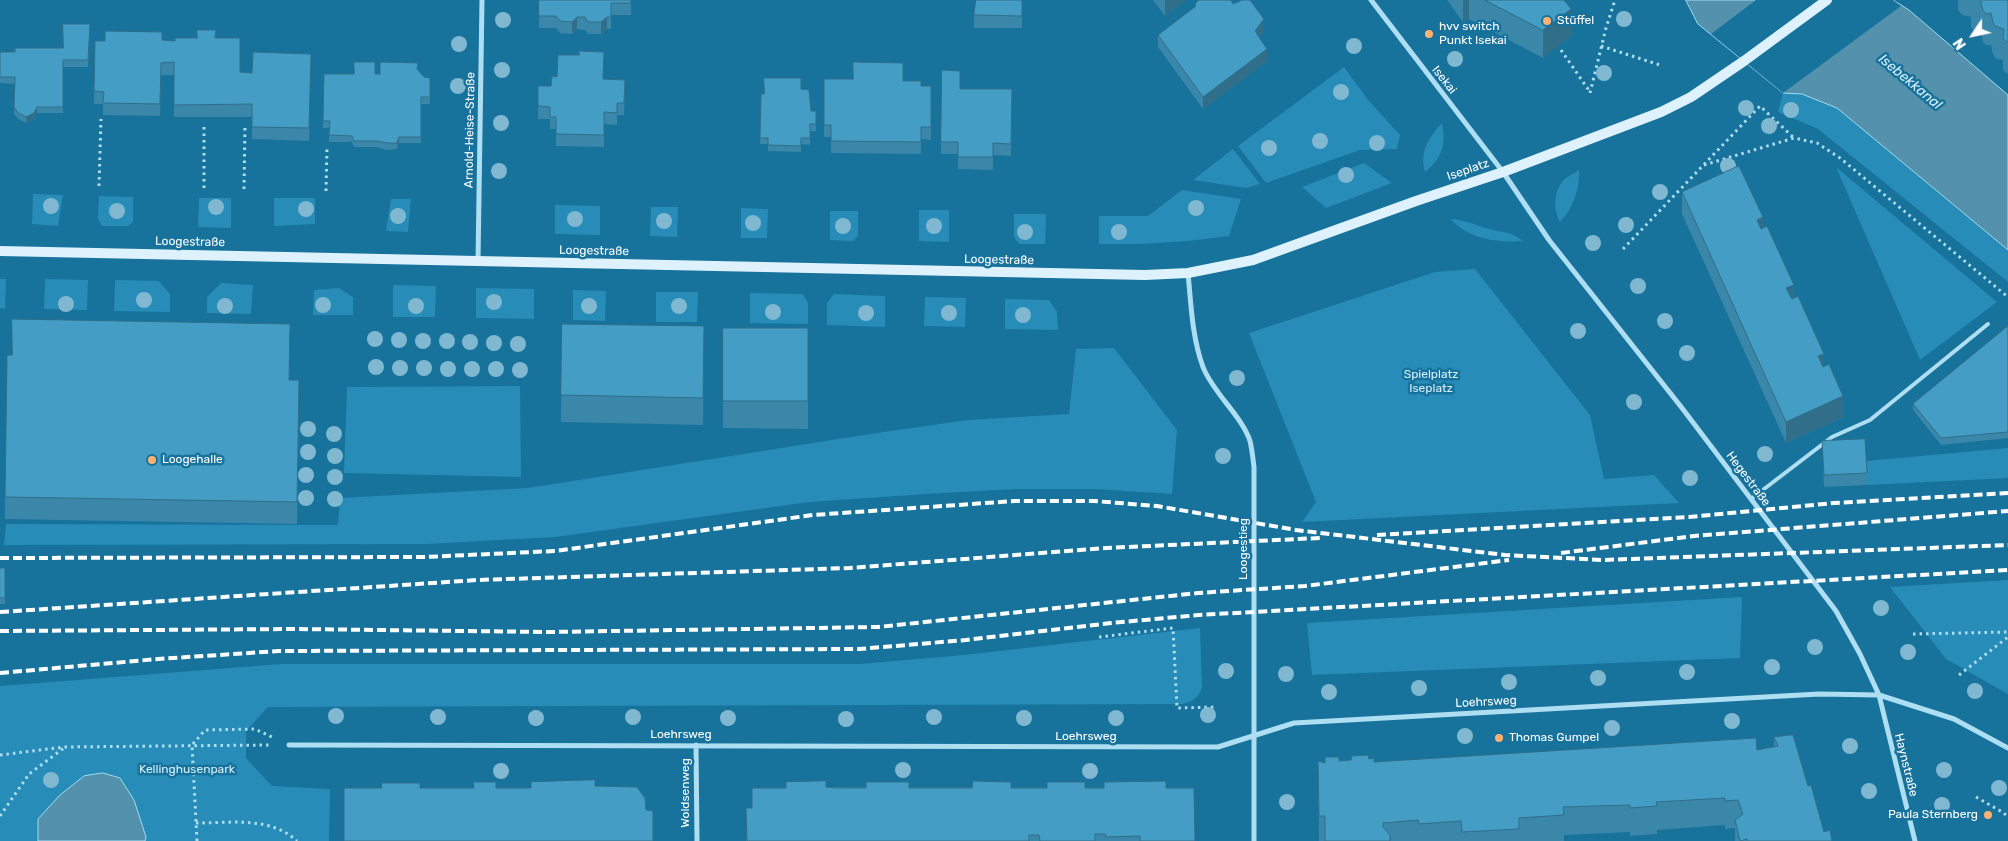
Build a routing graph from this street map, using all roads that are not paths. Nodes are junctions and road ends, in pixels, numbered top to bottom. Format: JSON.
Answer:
{"nodes":[{"id":1,"x":482,"y":0,"type":"edge"},
{"id":2,"x":1370,"y":0,"type":"edge"},
{"id":3,"x":1827,"y":0,"type":"edge"},
{"id":4,"x":1503,"y":172,"type":"junction"},
{"id":5,"x":0,"y":251,"type":"edge"},
{"id":6,"x":478,"y":261,"type":"junction"},
{"id":7,"x":1188,"y":273,"type":"junction"},
{"id":8,"x":1988,"y":324,"type":"dead end"},
{"id":9,"x":1751,"y":499,"type":"junction"},
{"id":10,"x":1878,"y":695,"type":"junction"},
{"id":11,"x":1254,"y":736,"type":"junction"},
{"id":12,"x":289,"y":745,"type":"dead end"},
{"id":13,"x":696,"y":745,"type":"junction"},
{"id":14,"x":2008,"y":748,"type":"edge"},
{"id":15,"x":697,"y":841,"type":"edge"},
{"id":16,"x":1254,"y":841,"type":"edge"},
{"id":17,"x":1915,"y":841,"type":"edge"}],
"edges":[{"from":1,"to":6,"type":"street","name":"Arnold-Heise-Straße"},
{"from":2,"to":4,"type":"street","name":"Isekai"},
{"from":3,"to":4,"type":"street","name":"Iseplatz"},
{"from":4,"to":7,"type":"street","name":"Iseplatz"},
{"from":4,"to":9,"type":"street","name":"Hegestraße"},
{"from":5,"to":6,"type":"street","name":"Loogestraße"},
{"from":6,"to":7,"type":"street","name":"Loogestraße"},
{"from":7,"to":11,"type":"street","name":"Loogestieg"},
{"from":8,"to":9,"type":"lane"},
{"from":9,"to":10,"type":"street","name":"Hegestraße"},
{"from":10,"to":11,"type":"street","name":"Loehrsweg"},
{"from":10,"to":14,"type":"street"},
{"from":10,"to":17,"type":"street","name":"Haynstraße"},
{"from":11,"to":13,"type":"street","name":"Loehrsweg"},
{"from":11,"to":16,"type":"street","name":"Loogestieg"},
{"from":12,"to":13,"type":"street","name":"Loehrsweg"},
{"from":13,"to":15,"type":"street","name":"Woldsenweg"}]}
